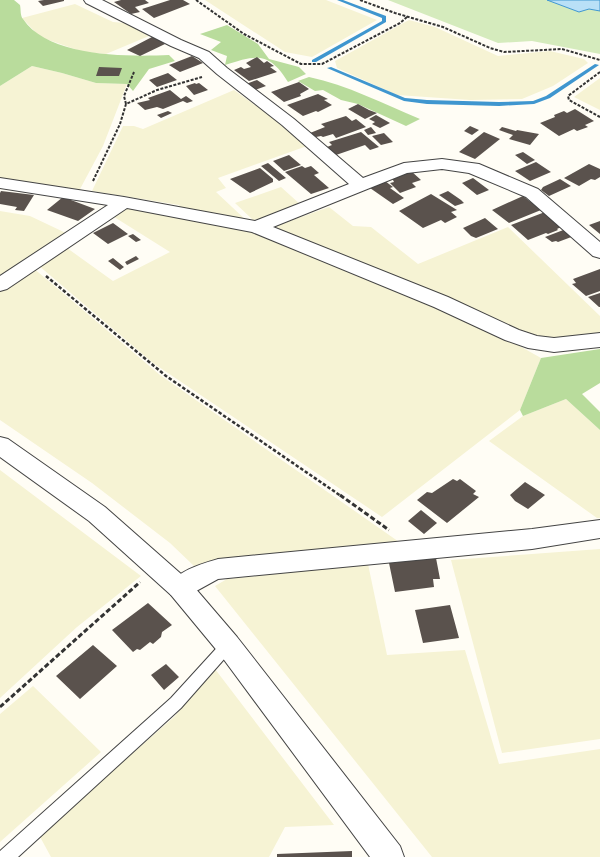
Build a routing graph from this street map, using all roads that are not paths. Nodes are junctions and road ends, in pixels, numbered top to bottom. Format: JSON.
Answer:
{"nodes":[{"id":1,"x":91,"y":0,"type":"edge"},
{"id":2,"x":0,"y":183,"type":"edge"},
{"id":3,"x":361,"y":186,"type":"junction"},
{"id":4,"x":124,"y":202,"type":"junction"},
{"id":5,"x":257,"y":227,"type":"junction"},
{"id":6,"x":600,"y":252,"type":"edge"},
{"id":7,"x":0,"y":285,"type":"edge"},
{"id":8,"x":600,"y":340,"type":"edge"},
{"id":9,"x":0,"y":445,"type":"edge"},
{"id":10,"x":600,"y":529,"type":"edge"},
{"id":11,"x":180,"y":588,"type":"junction"},
{"id":12,"x":228,"y":645,"type":"junction"},
{"id":13,"x":6,"y":857,"type":"edge"},
{"id":14,"x":389,"y":857,"type":"edge"}],
"edges":[{"from":1,"to":3,"type":"street"},
{"from":2,"to":4,"type":"street"},
{"from":3,"to":5,"type":"street"},
{"from":3,"to":6,"type":"street"},
{"from":4,"to":5,"type":"street"},
{"from":4,"to":7,"type":"street"},
{"from":5,"to":8,"type":"street"},
{"from":9,"to":11,"type":"street"},
{"from":10,"to":11,"type":"street"},
{"from":11,"to":12,"type":"street"},
{"from":12,"to":13,"type":"lane"},
{"from":12,"to":14,"type":"street"}]}
